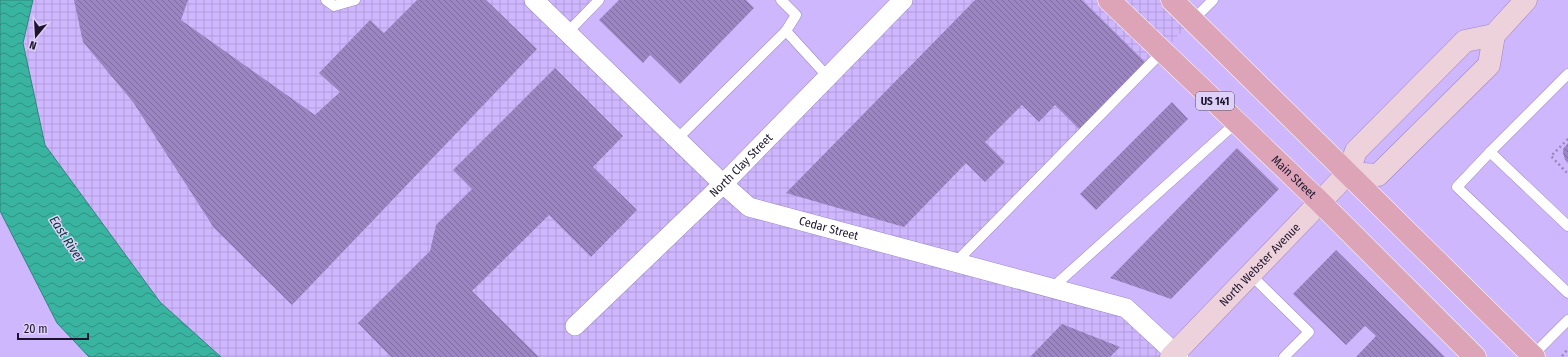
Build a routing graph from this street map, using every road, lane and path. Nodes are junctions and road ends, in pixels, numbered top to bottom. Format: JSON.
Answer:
{"nodes":[{"id":1,"x":326,"y":0,"type":"edge"},
{"id":2,"x":354,"y":0,"type":"edge"},
{"id":3,"x":534,"y":0,"type":"edge"},
{"id":4,"x":599,"y":0,"type":"edge"},
{"id":5,"x":781,"y":0,"type":"edge"},
{"id":6,"x":903,"y":0,"type":"edge"},
{"id":7,"x":1109,"y":0,"type":"edge"},
{"id":8,"x":1172,"y":0,"type":"edge"},
{"id":9,"x":1214,"y":0,"type":"edge"},
{"id":10,"x":1526,"y":0,"type":"edge"},
{"id":11,"x":1193,"y":20,"type":"junction"},
{"id":12,"x":786,"y":31,"type":"junction"},
{"id":13,"x":567,"y":33,"type":"junction"},
{"id":14,"x":1494,"y":35,"type":"junction"},
{"id":15,"x":1163,"y":51,"type":"junction"},
{"id":16,"x":1568,"y":74,"type":"edge"},
{"id":17,"x":828,"y":77,"type":"junction"},
{"id":18,"x":1237,"y":122,"type":"junction"},
{"id":19,"x":677,"y":139,"type":"junction"},
{"id":20,"x":1568,"y":139,"type":"edge"},
{"id":21,"x":1490,"y":152,"type":"junction"},
{"id":22,"x":1348,"y":173,"type":"junction"},
{"id":23,"x":1568,"y":174,"type":"edge"},
{"id":24,"x":723,"y":184,"type":"junction"},
{"id":25,"x":1320,"y":202,"type":"junction"},
{"id":26,"x":1568,"y":226,"type":"edge"},
{"id":27,"x":955,"y":262,"type":"junction"},
{"id":28,"x":1251,"y":275,"type":"junction"},
{"id":29,"x":1052,"y":288,"type":"junction"},
{"id":30,"x":1568,"y":293,"type":"edge"},
{"id":31,"x":1568,"y":320,"type":"edge"},
{"id":32,"x":575,"y":326,"type":"dead end"},
{"id":33,"x":1568,"y":349,"type":"edge"},
{"id":34,"x":1175,"y":356,"type":"edge"},
{"id":35,"x":1533,"y":356,"type":"edge"},
{"id":36,"x":1562,"y":356,"type":"dead end"},
{"id":37,"x":1284,"y":357,"type":"edge"},
{"id":38,"x":1475,"y":357,"type":"edge"}],
"edges":[{"from":1,"to":2,"type":"lane"},
{"from":3,"to":13,"type":"street","name":"Cedar Street"},
{"from":4,"to":13,"type":"lane"},
{"from":5,"to":12,"type":"lane"},
{"from":6,"to":17,"type":"street","name":"North Clay Street"},
{"from":7,"to":15,"type":"main road","name":"Main Street","number":"US 141"},
{"from":8,"to":11,"type":"main road"},
{"from":9,"to":11,"type":"lane"},
{"from":10,"to":14,"type":"main road"},
{"from":11,"to":22,"type":"main road"},
{"from":12,"to":17,"type":"lane"},
{"from":12,"to":19,"type":"lane"},
{"from":13,"to":19,"type":"street","name":"Cedar Street"},
{"from":14,"to":22,"type":"main road","name":"North Webster Avenue"},
{"from":14,"to":22,"type":"main road"},
{"from":15,"to":18,"type":"main road","name":"Main Street","number":"US 141"},
{"from":15,"to":27,"type":"lane"},
{"from":16,"to":21,"type":"lane"},
{"from":17,"to":24,"type":"street","name":"North Clay Street"},
{"from":18,"to":25,"type":"main road","name":"Main Street","number":"US 141"},
{"from":18,"to":29,"type":"lane"},
{"from":19,"to":24,"type":"street","name":"Cedar Street"},
{"from":20,"to":23,"type":"path"},
{"from":21,"to":26,"type":"lane"},
{"from":21,"to":30,"type":"lane"},
{"from":22,"to":25,"type":"main road","name":"North Webster Avenue"},
{"from":22,"to":35,"type":"main road"},
{"from":24,"to":27,"type":"street","name":"Cedar Street"},
{"from":24,"to":32,"type":"street","name":"North Clay Street"},
{"from":25,"to":28,"type":"main road","name":"North Webster Avenue"},
{"from":25,"to":38,"type":"main road","name":"Main Street","number":"US 141"},
{"from":27,"to":29,"type":"street","name":"Cedar Street"},
{"from":28,"to":34,"type":"main road","name":"North Webster Avenue"},
{"from":28,"to":37,"type":"lane"},
{"from":29,"to":34,"type":"street","name":"Cedar Street"},
{"from":31,"to":35,"type":"lane"},
{"from":33,"to":36,"type":"path"}]}
